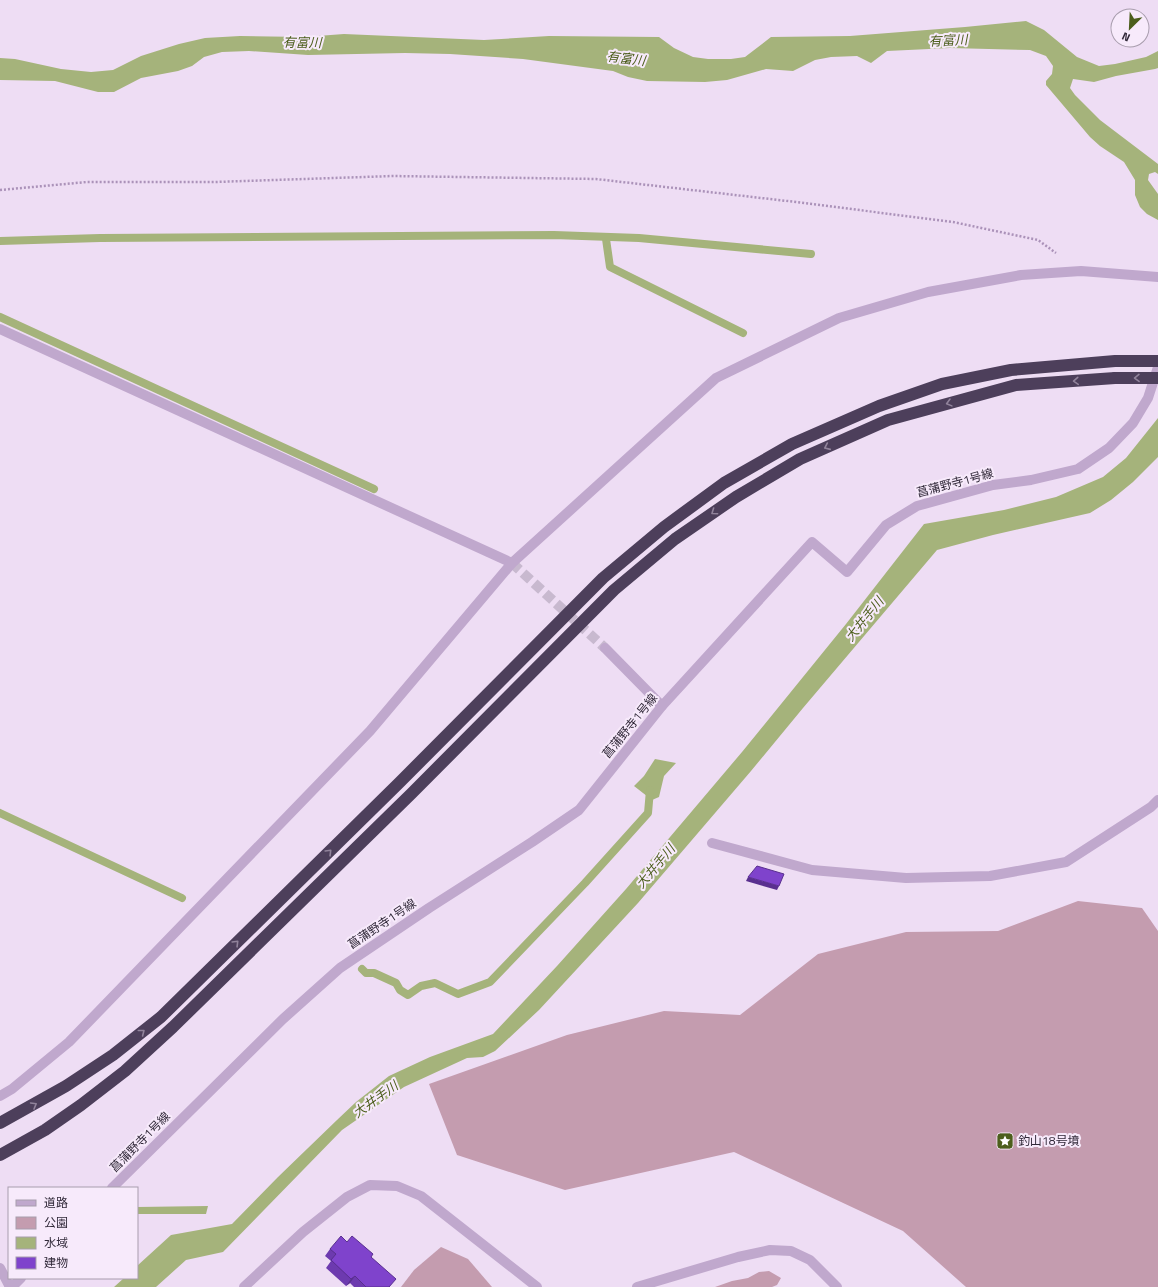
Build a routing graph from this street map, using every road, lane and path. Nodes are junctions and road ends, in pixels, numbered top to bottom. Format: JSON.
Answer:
{"nodes":[{"id":1,"x":0,"y":190,"type":"edge"},
{"id":2,"x":1081,"y":271,"type":"junction"},
{"id":3,"x":1158,"y":278,"type":"edge"},
{"id":4,"x":0,"y":329,"type":"edge"},
{"id":5,"x":1158,"y":361,"type":"edge"},
{"id":6,"x":1158,"y":367,"type":"edge"},
{"id":7,"x":1158,"y":378,"type":"edge"},
{"id":8,"x":512,"y":563,"type":"junction"},
{"id":9,"x":605,"y":648,"type":"tunnel mouth"},
{"id":10,"x":662,"y":706,"type":"junction"},
{"id":11,"x":1158,"y":800,"type":"edge"},
{"id":12,"x":712,"y":843,"type":"dead end"},
{"id":13,"x":0,"y":1096,"type":"edge"},
{"id":14,"x":0,"y":1123,"type":"edge"},
{"id":15,"x":0,"y":1156,"type":"edge"},
{"id":16,"x":113,"y":1187,"type":"edge"},
{"id":17,"x":0,"y":1268,"type":"edge"},
{"id":18,"x":20,"y":1279,"type":"edge"},
{"id":19,"x":11,"y":1287,"type":"edge"},
{"id":20,"x":244,"y":1287,"type":"edge"},
{"id":21,"x":536,"y":1287,"type":"edge"},
{"id":22,"x":638,"y":1287,"type":"edge"},
{"id":23,"x":837,"y":1287,"type":"edge"}],
"edges":[{"from":1,"to":2,"type":"path"},
{"from":2,"to":3,"type":"street"},
{"from":2,"to":8,"type":"street"},
{"from":4,"to":8,"type":"street"},
{"from":14,"to":5,"type":"highway","one_way":true},
{"from":6,"to":10,"type":"street","name":"菖蒲野寺1号線"},
{"from":7,"to":15,"type":"highway","one_way":true,"bridge":true},
{"from":8,"to":13,"type":"street"},
{"from":9,"to":10,"type":"street"},
{"from":10,"to":16,"type":"street","name":"菖蒲野寺1号線"},
{"from":11,"to":12,"type":"street"},
{"from":17,"to":19,"type":"street"},
{"from":18,"to":19,"type":"street"},
{"from":20,"to":21,"type":"street"},
{"from":22,"to":23,"type":"street"}]}
